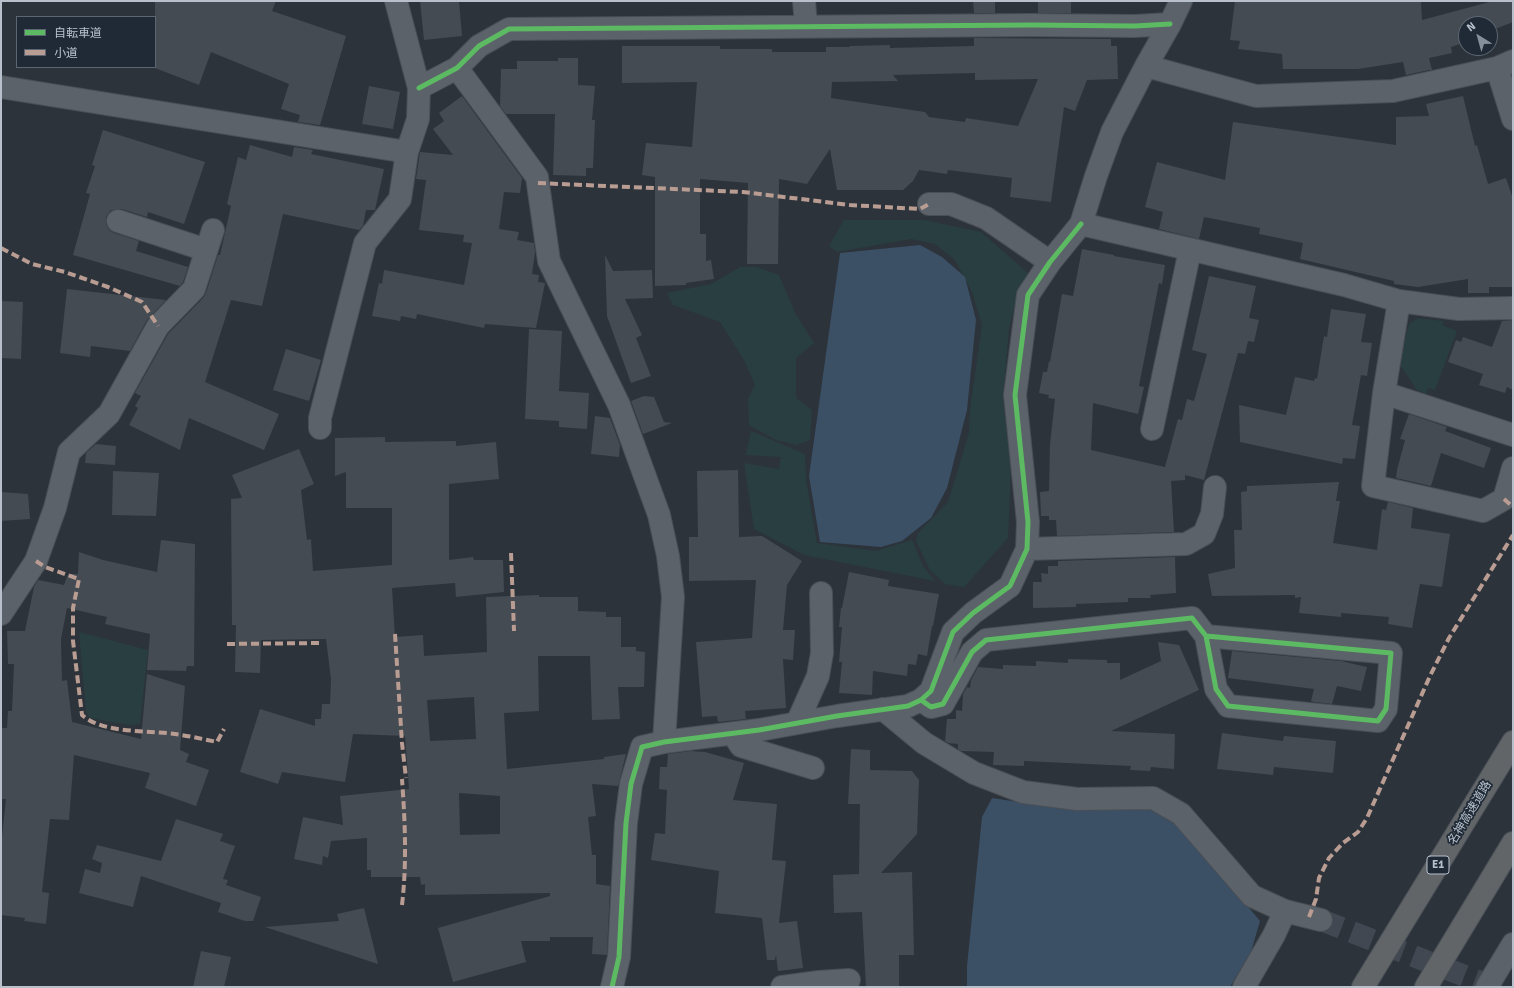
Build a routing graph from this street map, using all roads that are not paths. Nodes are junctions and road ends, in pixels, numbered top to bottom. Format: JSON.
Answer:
{"nodes":[{"id":1,"x":396,"y":1,"type":"edge"},
{"id":2,"x":804,"y":1,"type":"edge"},
{"id":3,"x":1181,"y":1,"type":"edge"},
{"id":4,"x":1170,"y":24,"type":"junction"},
{"id":5,"x":806,"y":26,"type":"junction"},
{"id":6,"x":1505,"y":65,"type":"edge"},
{"id":7,"x":1146,"y":66,"type":"junction"},
{"id":8,"x":457,"y":68,"type":"junction"},
{"id":9,"x":1,"y":87,"type":"edge"},
{"id":10,"x":419,"y":88,"type":"junction"},
{"id":11,"x":1513,"y":119,"type":"edge"},
{"id":12,"x":407,"y":152,"type":"junction"},
{"id":13,"x":929,"y":204,"type":"dead end"},
{"id":14,"x":118,"y":221,"type":"dead end"},
{"id":15,"x":1081,"y":224,"type":"junction"},
{"id":16,"x":1190,"y":250,"type":"junction"},
{"id":17,"x":1050,"y":262,"type":"junction"},
{"id":18,"x":1399,"y":301,"type":"junction"},
{"id":19,"x":1513,"y":308,"type":"edge"},
{"id":20,"x":1384,"y":393,"type":"junction"},
{"id":21,"x":320,"y":428,"type":"dead end"},
{"id":22,"x":1152,"y":429,"type":"dead end"},
{"id":23,"x":1513,"y":436,"type":"edge"},
{"id":24,"x":1513,"y":468,"type":"edge"},
{"id":25,"x":1215,"y":487,"type":"dead end"},
{"id":26,"x":1026,"y":548,"type":"junction"},
{"id":27,"x":822,"y":593,"type":"dead end"},
{"id":28,"x":1,"y":614,"type":"edge"},
{"id":29,"x":1206,"y":636,"type":"junction"},
{"id":30,"x":921,"y":700,"type":"junction"},
{"id":31,"x":883,"y":709,"type":"junction"},
{"id":32,"x":797,"y":723,"type":"junction"},
{"id":33,"x":733,"y":734,"type":"junction"},
{"id":34,"x":664,"y":742,"type":"junction"},
{"id":35,"x":1513,"y":742,"type":"edge"},
{"id":36,"x":813,"y":768,"type":"dead end"},
{"id":37,"x":1513,"y":843,"type":"edge"},
{"id":38,"x":1285,"y":911,"type":"junction"},
{"id":39,"x":1321,"y":920,"type":"tunnel mouth"},
{"id":40,"x":1513,"y":944,"type":"edge"},
{"id":41,"x":849,"y":980,"type":"dead end"},
{"id":42,"x":612,"y":987,"type":"edge"},
{"id":43,"x":782,"y":987,"type":"edge"},
{"id":44,"x":1244,"y":987,"type":"edge"},
{"id":45,"x":1363,"y":987,"type":"edge"},
{"id":46,"x":1426,"y":987,"type":"edge"},
{"id":47,"x":1487,"y":987,"type":"edge"}],
"edges":[{"from":1,"to":10,"type":"street"},
{"from":2,"to":5,"type":"street"},
{"from":3,"to":4,"type":"street"},
{"from":4,"to":5,"type":"street"},
{"from":4,"to":7,"type":"street"},
{"from":5,"to":8,"type":"street"},
{"from":6,"to":7,"type":"street"},
{"from":6,"to":11,"type":"street"},
{"from":7,"to":15,"type":"street"},
{"from":8,"to":10,"type":"street"},
{"from":8,"to":34,"type":"street"},
{"from":9,"to":12,"type":"street"},
{"from":10,"to":12,"type":"street"},
{"from":12,"to":21,"type":"street"},
{"from":13,"to":17,"type":"street"},
{"from":14,"to":28,"type":"street"},
{"from":15,"to":16,"type":"street"},
{"from":15,"to":17,"type":"street"},
{"from":16,"to":18,"type":"street"},
{"from":16,"to":22,"type":"street"},
{"from":17,"to":26,"type":"street"},
{"from":18,"to":19,"type":"street"},
{"from":18,"to":20,"type":"street"},
{"from":20,"to":23,"type":"street"},
{"from":20,"to":24,"type":"street"},
{"from":25,"to":26,"type":"street"},
{"from":26,"to":30,"type":"street"},
{"from":27,"to":32,"type":"street"},
{"from":29,"to":29,"type":"street"},
{"from":29,"to":30,"type":"street"},
{"from":30,"to":31,"type":"street"},
{"from":31,"to":32,"type":"street"},
{"from":31,"to":38,"type":"street"},
{"from":32,"to":33,"type":"street"},
{"from":33,"to":34,"type":"street"},
{"from":33,"to":36,"type":"street"},
{"from":34,"to":42,"type":"street"},
{"from":35,"to":45,"type":"highway","name":"名神高速道路","number":"E1"},
{"from":37,"to":46,"type":"highway"},
{"from":38,"to":39,"type":"street"},
{"from":38,"to":44,"type":"street"},
{"from":40,"to":47,"type":"street"},
{"from":41,"to":43,"type":"street"}]}
